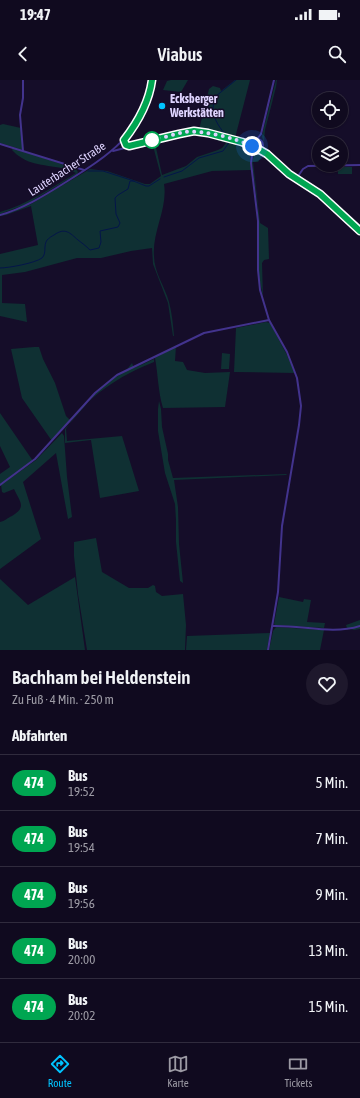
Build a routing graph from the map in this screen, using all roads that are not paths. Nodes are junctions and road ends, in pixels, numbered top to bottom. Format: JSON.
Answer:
{"nodes":[{"id":1,"x":23,"y":80,"type":"edge"},
{"id":2,"x":152,"y":80,"type":"edge"},
{"id":3,"x":274,"y":80,"type":"edge"},
{"id":4,"x":260,"y":134,"type":"junction"},
{"id":5,"x":257,"y":139,"type":"junction"},
{"id":6,"x":124,"y":140,"type":"junction"},
{"id":7,"x":261,"y":140,"type":"junction"},
{"id":8,"x":242,"y":142,"type":"junction"},
{"id":9,"x":253,"y":142,"type":"junction"},
{"id":10,"x":0,"y":144,"type":"edge"},
{"id":11,"x":129,"y":146,"type":"junction"},
{"id":12,"x":252,"y":147,"type":"junction"},
{"id":13,"x":263,"y":147,"type":"junction"},
{"id":14,"x":259,"y":150,"type":"junction"},
{"id":15,"x":24,"y":151,"type":"junction"},
{"id":16,"x":112,"y":151,"type":"junction"},
{"id":17,"x":267,"y":154,"type":"junction"},
{"id":18,"x":252,"y":158,"type":"junction"},
{"id":19,"x":360,"y":166,"type":"edge"},
{"id":20,"x":84,"y":170,"type":"junction"},
{"id":21,"x":296,"y":179,"type":"junction"},
{"id":22,"x":0,"y":214,"type":"edge"},
{"id":23,"x":360,"y":231,"type":"edge"},
{"id":24,"x":269,"y":320,"type":"junction"},
{"id":25,"x":0,"y":485,"type":"edge"},
{"id":26,"x":273,"y":626,"type":"junction"},
{"id":27,"x":360,"y":626,"type":"edge"},
{"id":28,"x":268,"y":650,"type":"edge"}],
"edges":[{"from":1,"to":15,"type":"street"},
{"from":2,"to":6,"type":"street","name":"Lauterbacher Straße"},
{"from":3,"to":4,"type":"street"},
{"from":4,"to":5,"type":"street"},
{"from":4,"to":7,"type":"street"},
{"from":5,"to":7,"type":"street"},
{"from":5,"to":9,"type":"street"},
{"from":6,"to":11,"type":"street"},
{"from":6,"to":16,"type":"street","name":"Lauterbacher Straße"},
{"from":7,"to":13,"type":"street"},
{"from":8,"to":9,"type":"street"},
{"from":8,"to":11,"type":"street"},
{"from":8,"to":12,"type":"street"},
{"from":9,"to":12,"type":"street"},
{"from":10,"to":15,"type":"street"},
{"from":11,"to":16,"type":"street"},
{"from":12,"to":14,"type":"street"},
{"from":12,"to":18,"type":"street"},
{"from":13,"to":14,"type":"street"},
{"from":13,"to":17,"type":"street"},
{"from":14,"to":17,"type":"street"},
{"from":14,"to":18,"type":"street"},
{"from":15,"to":20,"type":"street"},
{"from":16,"to":20,"type":"street","name":"Lauterbacher Straße"},
{"from":17,"to":21,"type":"street"},
{"from":18,"to":24,"type":"street"},
{"from":19,"to":21,"type":"street"},
{"from":20,"to":22,"type":"street","name":"Lauterbacher Straße"},
{"from":21,"to":23,"type":"street"},
{"from":24,"to":25,"type":"street"},
{"from":24,"to":26,"type":"street"},
{"from":26,"to":27,"type":"street"},
{"from":26,"to":28,"type":"street"}]}
